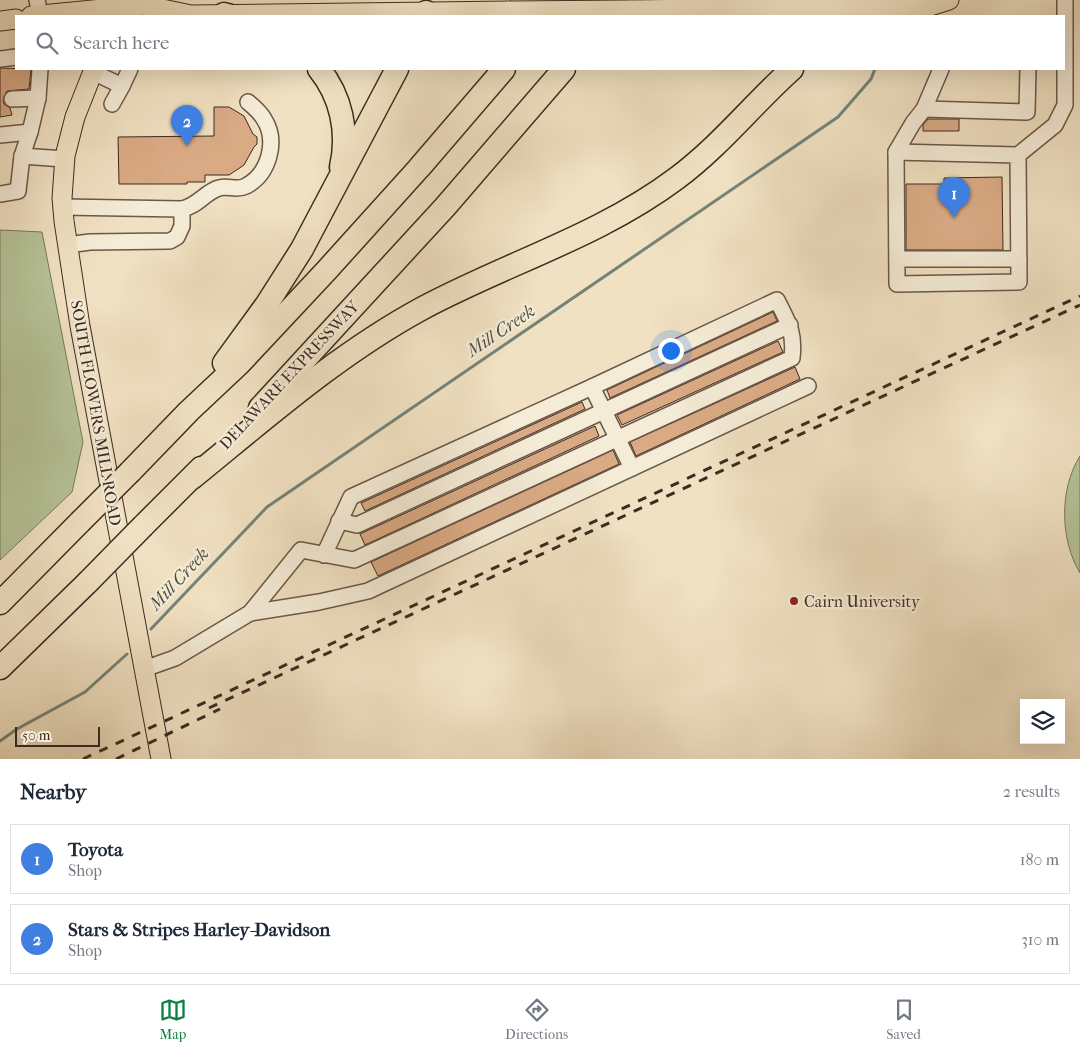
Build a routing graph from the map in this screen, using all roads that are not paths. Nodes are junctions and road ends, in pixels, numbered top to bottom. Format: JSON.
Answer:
{"nodes":[{"id":1,"x":164,"y":0,"type":"edge"},
{"id":2,"x":562,"y":0,"type":"edge"},
{"id":3,"x":620,"y":0,"type":"edge"},
{"id":4,"x":949,"y":0,"type":"edge"},
{"id":5,"x":1065,"y":0,"type":"edge"},
{"id":6,"x":87,"y":1,"type":"edge"},
{"id":7,"x":901,"y":6,"type":"junction"},
{"id":8,"x":141,"y":7,"type":"edge"},
{"id":9,"x":790,"y":8,"type":"edge"},
{"id":10,"x":424,"y":9,"type":"edge"},
{"id":11,"x":45,"y":12,"type":"edge"},
{"id":12,"x":227,"y":15,"type":"edge"},
{"id":13,"x":549,"y":15,"type":"edge"},
{"id":14,"x":608,"y":15,"type":"edge"},
{"id":15,"x":873,"y":15,"type":"edge"},
{"id":16,"x":15,"y":19,"type":"edge"},
{"id":17,"x":0,"y":21,"type":"edge"},
{"id":18,"x":15,"y":57,"type":"edge"},
{"id":19,"x":0,"y":59,"type":"edge"},
{"id":20,"x":40,"y":70,"type":"edge"},
{"id":21,"x":93,"y":70,"type":"edge"},
{"id":22,"x":130,"y":70,"type":"edge"},
{"id":23,"x":320,"y":70,"type":"edge"},
{"id":24,"x":395,"y":70,"type":"edge"},
{"id":25,"x":503,"y":70,"type":"edge"},
{"id":26,"x":563,"y":70,"type":"edge"},
{"id":27,"x":778,"y":70,"type":"edge"},
{"id":28,"x":791,"y":70,"type":"edge"},
{"id":29,"x":941,"y":70,"type":"edge"},
{"id":30,"x":1028,"y":70,"type":"edge"},
{"id":31,"x":122,"y":86,"type":"junction"},
{"id":32,"x":765,"y":93,"type":"junction"},
{"id":33,"x":38,"y":98,"type":"junction"},
{"id":34,"x":12,"y":100,"type":"dead end"},
{"id":35,"x":248,"y":102,"type":"dead end"},
{"id":36,"x":112,"y":104,"type":"dead end"},
{"id":37,"x":924,"y":109,"type":"junction"},
{"id":38,"x":30,"y":132,"type":"junction"},
{"id":39,"x":0,"y":134,"type":"edge"},
{"id":40,"x":896,"y":152,"type":"junction"},
{"id":41,"x":22,"y":156,"type":"junction"},
{"id":42,"x":1018,"y":156,"type":"junction"},
{"id":43,"x":64,"y":159,"type":"junction"},
{"id":44,"x":337,"y":184,"type":"junction"},
{"id":45,"x":0,"y":194,"type":"edge"},
{"id":46,"x":62,"y":207,"type":"junction"},
{"id":47,"x":182,"y":209,"type":"junction"},
{"id":48,"x":67,"y":245,"type":"junction"},
{"id":49,"x":897,"y":259,"type":"junction"},
{"id":50,"x":1019,"y":259,"type":"junction"},
{"id":51,"x":790,"y":325,"type":"junction"},
{"id":52,"x":808,"y":386,"type":"dead end"},
{"id":53,"x":592,"y":387,"type":"junction"},
{"id":54,"x":189,"y":411,"type":"junction"},
{"id":55,"x":604,"y":412,"type":"junction"},
{"id":56,"x":617,"y":437,"type":"junction"},
{"id":57,"x":632,"y":468,"type":"junction"},
{"id":58,"x":192,"y":478,"type":"junction"},
{"id":59,"x":339,"y":522,"type":"junction"},
{"id":60,"x":324,"y":555,"type":"junction"},
{"id":61,"x":0,"y":602,"type":"edge"},
{"id":62,"x":250,"y":613,"type":"junction"},
{"id":63,"x":0,"y":668,"type":"edge"},
{"id":64,"x":144,"y":669,"type":"junction"},
{"id":65,"x":161,"y":759,"type":"edge"}],
"edges":[{"from":1,"to":8,"type":"main road"},
{"from":2,"to":13,"type":"highway"},
{"from":3,"to":14,"type":"highway"},
{"from":4,"to":7,"type":"main road"},
{"from":5,"to":42,"type":"lane"},
{"from":6,"to":11,"type":"main road"},
{"from":7,"to":9,"type":"main road"},
{"from":7,"to":15,"type":"highway"},
{"from":8,"to":11,"type":"main road"},
{"from":8,"to":12,"type":"main road"},
{"from":9,"to":10,"type":"main road","bridge":true},
{"from":10,"to":12,"type":"main road"},
{"from":16,"to":17,"type":"main road"},
{"from":18,"to":19,"type":"lane"},
{"from":20,"to":33,"type":"lane"},
{"from":21,"to":31,"type":"lane"},
{"from":21,"to":43,"type":"main road","name":"SOUTH FLOWERS MILL ROAD"},
{"from":22,"to":31,"type":"lane"},
{"from":23,"to":44,"type":"highway"},
{"from":24,"to":44,"type":"highway"},
{"from":25,"to":54,"type":"highway"},
{"from":26,"to":58,"type":"highway","name":"DELAWARE EXPRESSWAY"},
{"from":27,"to":32,"type":"highway"},
{"from":28,"to":32,"type":"highway"},
{"from":29,"to":37,"type":"lane"},
{"from":30,"to":37,"type":"lane"},
{"from":31,"to":36,"type":"lane"},
{"from":32,"to":58,"type":"highway"},
{"from":33,"to":34,"type":"lane"},
{"from":33,"to":38,"type":"lane"},
{"from":35,"to":47,"type":"lane"},
{"from":37,"to":40,"type":"lane"},
{"from":38,"to":39,"type":"lane"},
{"from":38,"to":41,"type":"lane"},
{"from":40,"to":42,"type":"lane"},
{"from":40,"to":49,"type":"lane"},
{"from":41,"to":43,"type":"lane"},
{"from":41,"to":45,"type":"lane"},
{"from":42,"to":50,"type":"lane"},
{"from":43,"to":46,"type":"main road","name":"SOUTH FLOWERS MILL ROAD"},
{"from":44,"to":54,"type":"highway"},
{"from":46,"to":47,"type":"lane"},
{"from":46,"to":48,"type":"main road","name":"SOUTH FLOWERS MILL ROAD"},
{"from":47,"to":48,"type":"lane"},
{"from":48,"to":64,"type":"main road","name":"SOUTH FLOWERS MILL ROAD"},
{"from":49,"to":50,"type":"lane"},
{"from":49,"to":50,"type":"lane"},
{"from":51,"to":53,"type":"lane"},
{"from":51,"to":55,"type":"lane"},
{"from":51,"to":56,"type":"lane"},
{"from":52,"to":57,"type":"lane"},
{"from":53,"to":55,"type":"lane"},
{"from":53,"to":59,"type":"lane"},
{"from":54,"to":61,"type":"highway","bridge":true},
{"from":55,"to":56,"type":"lane"},
{"from":55,"to":59,"type":"lane"},
{"from":56,"to":57,"type":"lane"},
{"from":56,"to":60,"type":"lane"},
{"from":57,"to":62,"type":"lane"},
{"from":58,"to":63,"type":"highway","name":"DELAWARE EXPRESSWAY","bridge":true},
{"from":59,"to":60,"type":"lane"},
{"from":60,"to":62,"type":"lane"},
{"from":62,"to":64,"type":"lane"},
{"from":64,"to":65,"type":"main road","name":"SOUTH FLOWERS MILL ROAD"}]}
